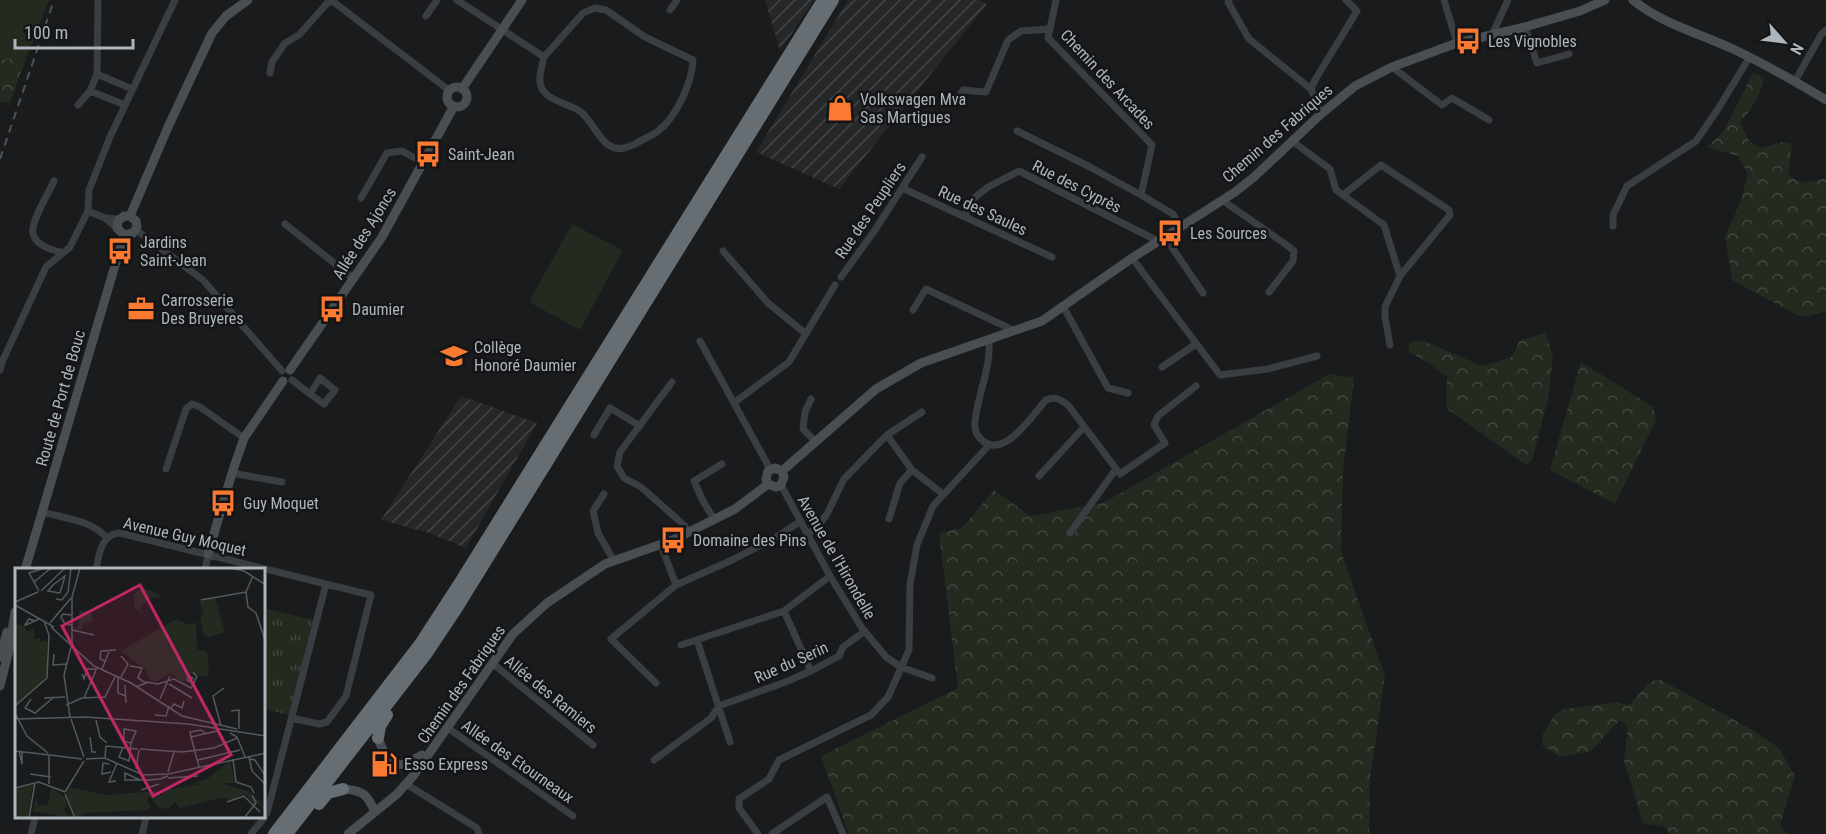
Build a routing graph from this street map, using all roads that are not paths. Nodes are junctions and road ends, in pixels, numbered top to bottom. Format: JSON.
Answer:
{"nodes":[{"id":1,"x":98,"y":0,"type":"edge"},
{"id":2,"x":175,"y":0,"type":"edge"},
{"id":3,"x":248,"y":0,"type":"edge"},
{"id":4,"x":331,"y":0,"type":"edge"},
{"id":5,"x":437,"y":0,"type":"edge"},
{"id":6,"x":457,"y":0,"type":"edge"},
{"id":7,"x":522,"y":0,"type":"edge"},
{"id":8,"x":677,"y":0,"type":"edge"},
{"id":9,"x":823,"y":0,"type":"edge"},
{"id":10,"x":833,"y":0,"type":"edge"},
{"id":11,"x":1056,"y":0,"type":"edge"},
{"id":12,"x":1229,"y":0,"type":"edge"},
{"id":13,"x":1346,"y":0,"type":"edge"},
{"id":14,"x":1444,"y":0,"type":"edge"},
{"id":15,"x":1508,"y":0,"type":"edge"},
{"id":16,"x":1605,"y":0,"type":"edge"},
{"id":17,"x":1634,"y":0,"type":"edge"},
{"id":18,"x":670,"y":10,"type":"dead end"},
{"id":19,"x":426,"y":16,"type":"dead end"},
{"id":20,"x":1525,"y":27,"type":"junction"},
{"id":21,"x":1050,"y":29,"type":"junction"},
{"id":22,"x":1826,"y":30,"type":"edge"},
{"id":23,"x":502,"y":31,"type":"junction"},
{"id":24,"x":1492,"y":35,"type":"junction"},
{"id":25,"x":1457,"y":43,"type":"junction"},
{"id":26,"x":1569,"y":54,"type":"dead end"},
{"id":27,"x":544,"y":57,"type":"junction"},
{"id":28,"x":1749,"y":57,"type":"junction"},
{"id":29,"x":1392,"y":67,"type":"junction"},
{"id":30,"x":270,"y":73,"type":"dead end"},
{"id":31,"x":97,"y":74,"type":"junction"},
{"id":32,"x":1795,"y":81,"type":"junction"},
{"id":33,"x":462,"y":88,"type":"junction"},
{"id":34,"x":132,"y":89,"type":"junction"},
{"id":35,"x":1311,"y":89,"type":"junction"},
{"id":36,"x":90,"y":91,"type":"junction"},
{"id":37,"x":450,"y":91,"type":"junction"},
{"id":38,"x":958,"y":98,"type":"dead end"},
{"id":39,"x":1826,"y":100,"type":"edge"},
{"id":40,"x":78,"y":105,"type":"dead end"},
{"id":41,"x":125,"y":105,"type":"junction"},
{"id":42,"x":454,"y":106,"type":"junction"},
{"id":43,"x":1321,"y":114,"type":"junction"},
{"id":44,"x":1489,"y":120,"type":"dead end"},
{"id":45,"x":1017,"y":131,"type":"dead end"},
{"id":46,"x":1292,"y":141,"type":"junction"},
{"id":47,"x":922,"y":157,"type":"dead end"},
{"id":48,"x":424,"y":163,"type":"junction"},
{"id":49,"x":54,"y":181,"type":"dead end"},
{"id":50,"x":902,"y":188,"type":"junction"},
{"id":51,"x":1141,"y":195,"type":"junction"},
{"id":52,"x":1343,"y":195,"type":"junction"},
{"id":53,"x":361,"y":198,"type":"dead end"},
{"id":54,"x":1222,"y":200,"type":"junction"},
{"id":55,"x":88,"y":211,"type":"junction"},
{"id":56,"x":130,"y":216,"type":"junction"},
{"id":57,"x":964,"y":217,"type":"junction"},
{"id":58,"x":285,"y":224,"type":"dead end"},
{"id":59,"x":1180,"y":226,"type":"junction"},
{"id":60,"x":1613,"y":226,"type":"dead end"},
{"id":61,"x":120,"y":227,"type":"junction"},
{"id":62,"x":136,"y":230,"type":"junction"},
{"id":63,"x":1161,"y":239,"type":"junction"},
{"id":64,"x":723,"y":250,"type":"dead end"},
{"id":65,"x":63,"y":253,"type":"junction"},
{"id":66,"x":1052,"y":257,"type":"dead end"},
{"id":67,"x":1132,"y":258,"type":"junction"},
{"id":68,"x":1400,"y":276,"type":"junction"},
{"id":69,"x":840,"y":278,"type":"dead end"},
{"id":70,"x":353,"y":279,"type":"junction"},
{"id":71,"x":835,"y":285,"type":"dead end"},
{"id":72,"x":1269,"y":292,"type":"dead end"},
{"id":73,"x":1203,"y":293,"type":"dead end"},
{"id":74,"x":1063,"y":306,"type":"junction"},
{"id":75,"x":913,"y":310,"type":"dead end"},
{"id":76,"x":1015,"y":331,"type":"junction"},
{"id":77,"x":806,"y":334,"type":"junction"},
{"id":78,"x":700,"y":340,"type":"dead end"},
{"id":79,"x":989,"y":340,"type":"junction"},
{"id":80,"x":1196,"y":344,"type":"junction"},
{"id":81,"x":1390,"y":345,"type":"dead end"},
{"id":82,"x":1317,"y":356,"type":"dead end"},
{"id":83,"x":1162,"y":367,"type":"dead end"},
{"id":84,"x":0,"y":370,"type":"edge"},
{"id":85,"x":287,"y":376,"type":"junction"},
{"id":86,"x":672,"y":382,"type":"dead end"},
{"id":87,"x":1196,"y":386,"type":"dead end"},
{"id":88,"x":310,"y":393,"type":"dead end"},
{"id":89,"x":1128,"y":393,"type":"dead end"},
{"id":90,"x":812,"y":399,"type":"dead end"},
{"id":91,"x":735,"y":402,"type":"junction"},
{"id":92,"x":922,"y":411,"type":"dead end"},
{"id":93,"x":640,"y":426,"type":"junction"},
{"id":94,"x":1084,"y":427,"type":"junction"},
{"id":95,"x":594,"y":435,"type":"dead end"},
{"id":96,"x":887,"y":435,"type":"junction"},
{"id":97,"x":244,"y":438,"type":"junction"},
{"id":98,"x":815,"y":441,"type":"junction"},
{"id":99,"x":989,"y":445,"type":"junction"},
{"id":100,"x":722,"y":464,"type":"dead end"},
{"id":101,"x":166,"y":469,"type":"dead end"},
{"id":102,"x":770,"y":469,"type":"junction"},
{"id":103,"x":912,"y":470,"type":"junction"},
{"id":104,"x":782,"y":471,"type":"junction"},
{"id":105,"x":232,"y":472,"type":"junction"},
{"id":106,"x":1118,"y":472,"type":"junction"},
{"id":107,"x":1039,"y":476,"type":"dead end"},
{"id":108,"x":282,"y":482,"type":"dead end"},
{"id":109,"x":768,"y":484,"type":"junction"},
{"id":110,"x":781,"y":485,"type":"junction"},
{"id":111,"x":943,"y":494,"type":"junction"},
{"id":112,"x":604,"y":495,"type":"dead end"},
{"id":113,"x":42,"y":512,"type":"junction"},
{"id":114,"x":714,"y":519,"type":"junction"},
{"id":115,"x":889,"y":519,"type":"dead end"},
{"id":116,"x":801,"y":521,"type":"junction"},
{"id":117,"x":688,"y":532,"type":"junction"},
{"id":118,"x":1070,"y":533,"type":"dead end"},
{"id":119,"x":807,"y":534,"type":"junction"},
{"id":120,"x":106,"y":538,"type":"junction"},
{"id":121,"x":661,"y":545,"type":"junction"},
{"id":122,"x":208,"y":554,"type":"junction"},
{"id":123,"x":614,"y":561,"type":"junction"},
{"id":124,"x":26,"y":568,"type":"edge"},
{"id":125,"x":96,"y":568,"type":"edge"},
{"id":126,"x":205,"y":568,"type":"edge"},
{"id":127,"x":263,"y":568,"type":"edge"},
{"id":128,"x":266,"y":569,"type":"edge"},
{"id":129,"x":830,"y":576,"type":"junction"},
{"id":130,"x":326,"y":584,"type":"junction"},
{"id":131,"x":676,"y":585,"type":"junction"},
{"id":132,"x":15,"y":611,"type":"edge"},
{"id":133,"x":783,"y":611,"type":"junction"},
{"id":134,"x":15,"y":614,"type":"edge"},
{"id":135,"x":865,"y":632,"type":"junction"},
{"id":136,"x":697,"y":640,"type":"junction"},
{"id":137,"x":681,"y":645,"type":"dead end"},
{"id":138,"x":427,"y":653,"type":"junction"},
{"id":139,"x":0,"y":657,"type":"edge"},
{"id":140,"x":492,"y":663,"type":"junction"},
{"id":141,"x":901,"y":667,"type":"junction"},
{"id":142,"x":811,"y":671,"type":"junction"},
{"id":143,"x":932,"y":678,"type":"dead end"},
{"id":144,"x":656,"y":683,"type":"dead end"},
{"id":145,"x":0,"y":686,"type":"edge"},
{"id":146,"x":719,"y":706,"type":"junction"},
{"id":147,"x":292,"y":718,"type":"junction"},
{"id":148,"x":448,"y":728,"type":"junction"},
{"id":149,"x":378,"y":738,"type":"joint"},
{"id":150,"x":730,"y":742,"type":"dead end"},
{"id":151,"x":593,"y":745,"type":"dead end"},
{"id":152,"x":427,"y":758,"type":"junction"},
{"id":153,"x":654,"y":760,"type":"dead end"},
{"id":154,"x":406,"y":784,"type":"junction"},
{"id":155,"x":343,"y":789,"type":"joint"},
{"id":156,"x":375,"y":812,"type":"junction"},
{"id":157,"x":266,"y":814,"type":"edge"},
{"id":158,"x":573,"y":816,"type":"dead end"},
{"id":159,"x":35,"y":819,"type":"edge"},
{"id":160,"x":146,"y":819,"type":"edge"},
{"id":161,"x":262,"y":819,"type":"edge"},
{"id":162,"x":31,"y":834,"type":"edge"},
{"id":163,"x":142,"y":834,"type":"edge"},
{"id":164,"x":251,"y":834,"type":"edge"},
{"id":165,"x":274,"y":834,"type":"edge"},
{"id":166,"x":290,"y":834,"type":"edge"},
{"id":167,"x":348,"y":834,"type":"edge"},
{"id":168,"x":479,"y":834,"type":"edge"},
{"id":169,"x":758,"y":834,"type":"edge"},
{"id":170,"x":772,"y":834,"type":"edge"},
{"id":171,"x":843,"y":834,"type":"edge"}],
"edges":[{"from":1,"to":31,"type":"street"},
{"from":2,"to":34,"type":"street"},
{"from":3,"to":56,"type":"street"},
{"from":4,"to":30,"type":"street"},
{"from":4,"to":37,"type":"street"},
{"from":5,"to":19,"type":"street"},
{"from":6,"to":23,"type":"street"},
{"from":7,"to":23,"type":"street"},
{"from":8,"to":18,"type":"street"},
{"from":9,"to":165,"type":"highway"},
{"from":10,"to":138,"type":"highway"},
{"from":11,"to":21,"type":"street","name":"Chemin des Arcades"},
{"from":12,"to":35,"type":"street"},
{"from":13,"to":35,"type":"street"},
{"from":14,"to":25,"type":"street"},
{"from":15,"to":24,"type":"street"},
{"from":16,"to":20,"type":"street","name":"Chemin des Fabriques"},
{"from":17,"to":28,"type":"street"},
{"from":20,"to":24,"type":"street","name":"Chemin des Fabriques"},
{"from":20,"to":26,"type":"street"},
{"from":21,"to":38,"type":"street"},
{"from":21,"to":51,"type":"street","name":"Chemin des Arcades"},
{"from":22,"to":32,"type":"street"},
{"from":23,"to":27,"type":"street"},
{"from":23,"to":33,"type":"street"},
{"from":24,"to":25,"type":"street","name":"Chemin des Fabriques"},
{"from":25,"to":29,"type":"street","name":"Chemin des Fabriques"},
{"from":27,"to":27,"type":"street"},
{"from":28,"to":32,"type":"street"},
{"from":28,"to":60,"type":"street"},
{"from":29,"to":43,"type":"street","name":"Chemin des Fabriques"},
{"from":29,"to":44,"type":"street"},
{"from":31,"to":34,"type":"street"},
{"from":31,"to":36,"type":"street"},
{"from":32,"to":39,"type":"street"},
{"from":33,"to":37,"type":"street"},
{"from":33,"to":42,"type":"street"},
{"from":34,"to":41,"type":"street"},
{"from":35,"to":43,"type":"street"},
{"from":36,"to":40,"type":"street"},
{"from":36,"to":41,"type":"street"},
{"from":37,"to":42,"type":"street"},
{"from":41,"to":55,"type":"street"},
{"from":42,"to":48,"type":"street","name":"Allée des Ajoncs"},
{"from":43,"to":46,"type":"street","name":"Chemin des Fabriques"},
{"from":45,"to":51,"type":"street"},
{"from":46,"to":52,"type":"street"},
{"from":46,"to":54,"type":"street","name":"Chemin des Fabriques"},
{"from":47,"to":50,"type":"street","name":"Rue des Peupliers"},
{"from":48,"to":53,"type":"street"},
{"from":48,"to":70,"type":"street","name":"Allée des Ajoncs"},
{"from":49,"to":65,"type":"street"},
{"from":50,"to":57,"type":"street","name":"Rue des Saules"},
{"from":50,"to":69,"type":"street","name":"Rue des Peupliers"},
{"from":51,"to":59,"type":"street"},
{"from":52,"to":68,"type":"street"},
{"from":52,"to":68,"type":"street"},
{"from":54,"to":59,"type":"street","name":"Chemin des Fabriques"},
{"from":54,"to":72,"type":"street"},
{"from":55,"to":61,"type":"street"},
{"from":55,"to":65,"type":"street"},
{"from":56,"to":61,"type":"street"},
{"from":56,"to":62,"type":"street"},
{"from":57,"to":63,"type":"street","name":"Rue des Cyprès"},
{"from":57,"to":66,"type":"street","name":"Rue des Saules"},
{"from":58,"to":70,"type":"street"},
{"from":59,"to":63,"type":"street","name":"Chemin des Fabriques"},
{"from":61,"to":62,"type":"street"},
{"from":61,"to":113,"type":"street","name":"Route de Port de Bouc"},
{"from":62,"to":85,"type":"street"},
{"from":63,"to":67,"type":"street","name":"Chemin des Fabriques"},
{"from":63,"to":73,"type":"street"},
{"from":64,"to":77,"type":"street"},
{"from":65,"to":84,"type":"street"},
{"from":67,"to":74,"type":"street","name":"Chemin des Fabriques"},
{"from":67,"to":80,"type":"street"},
{"from":68,"to":81,"type":"street"},
{"from":70,"to":85,"type":"street","name":"Allée des Ajoncs"},
{"from":71,"to":77,"type":"street"},
{"from":74,"to":76,"type":"street","name":"Chemin des Fabriques"},
{"from":74,"to":89,"type":"street"},
{"from":75,"to":76,"type":"street"},
{"from":76,"to":79,"type":"street","name":"Chemin des Fabriques"},
{"from":77,"to":91,"type":"street"},
{"from":78,"to":91,"type":"street"},
{"from":79,"to":98,"type":"street","name":"Chemin des Fabriques"},
{"from":79,"to":99,"type":"street"},
{"from":80,"to":82,"type":"street"},
{"from":80,"to":83,"type":"street"},
{"from":85,"to":88,"type":"street"},
{"from":85,"to":97,"type":"street","name":"Allée des Ajoncs"},
{"from":86,"to":93,"type":"street"},
{"from":87,"to":106,"type":"street"},
{"from":90,"to":98,"type":"street"},
{"from":91,"to":102,"type":"street"},
{"from":92,"to":96,"type":"street"},
{"from":93,"to":95,"type":"street"},
{"from":93,"to":117,"type":"street"},
{"from":94,"to":99,"type":"street"},
{"from":94,"to":106,"type":"street"},
{"from":94,"to":107,"type":"street"},
{"from":96,"to":103,"type":"street"},
{"from":96,"to":119,"type":"street"},
{"from":97,"to":101,"type":"street"},
{"from":97,"to":105,"type":"street","name":"Allée des Ajoncs"},
{"from":98,"to":104,"type":"street","name":"Chemin des Fabriques"},
{"from":99,"to":111,"type":"street"},
{"from":100,"to":114,"type":"street"},
{"from":102,"to":104,"type":"street"},
{"from":102,"to":109,"type":"street"},
{"from":103,"to":111,"type":"street"},
{"from":103,"to":115,"type":"street"},
{"from":104,"to":110,"type":"street"},
{"from":105,"to":108,"type":"street"},
{"from":105,"to":122,"type":"street","name":"Allée des Ajoncs"},
{"from":106,"to":118,"type":"street"},
{"from":109,"to":110,"type":"street"},
{"from":109,"to":114,"type":"street","name":"Chemin des Fabriques"},
{"from":110,"to":116,"type":"street","name":"Avenue de l'Hirondelle"},
{"from":111,"to":141,"type":"street"},
{"from":112,"to":123,"type":"street"},
{"from":113,"to":120,"type":"street"},
{"from":113,"to":124,"type":"street","name":"Route de Port de Bouc"},
{"from":114,"to":117,"type":"street","name":"Chemin des Fabriques"},
{"from":116,"to":119,"type":"street","name":"Avenue de l'Hirondelle"},
{"from":116,"to":131,"type":"street"},
{"from":117,"to":121,"type":"street","name":"Chemin des Fabriques"},
{"from":119,"to":129,"type":"street","name":"Avenue de l'Hirondelle"},
{"from":120,"to":122,"type":"street","name":"Avenue Guy Moquet"},
{"from":120,"to":125,"type":"street","name":"Avenue Guy Moquet"},
{"from":121,"to":123,"type":"street","name":"Chemin des Fabriques"},
{"from":121,"to":131,"type":"street"},
{"from":122,"to":126,"type":"street"},
{"from":122,"to":127,"type":"street","name":"Avenue Guy Moquet"},
{"from":123,"to":140,"type":"street","name":"Chemin des Fabriques"},
{"from":128,"to":130,"type":"street","name":"Avenue Guy Moquet"},
{"from":129,"to":133,"type":"street"},
{"from":129,"to":135,"type":"street","name":"Avenue de l'Hirondelle"},
{"from":130,"to":147,"type":"street"},
{"from":130,"to":147,"type":"street","name":"Avenue Guy Moquet"},
{"from":131,"to":144,"type":"street"},
{"from":132,"to":139,"type":"street"},
{"from":133,"to":136,"type":"street"},
{"from":133,"to":142,"type":"street"},
{"from":134,"to":145,"type":"street"},
{"from":135,"to":141,"type":"street","name":"Avenue de l'Hirondelle"},
{"from":135,"to":142,"type":"street","name":"Rue du Serin"},
{"from":136,"to":137,"type":"street"},
{"from":136,"to":146,"type":"street"},
{"from":138,"to":149,"type":"highway"},
{"from":138,"to":166,"type":"highway"},
{"from":140,"to":148,"type":"street","name":"Chemin des Fabriques"},
{"from":140,"to":151,"type":"street","name":"Allée des Ramiers"},
{"from":141,"to":143,"type":"street","name":"Avenue de l'Hirondelle"},
{"from":141,"to":169,"type":"street"},
{"from":142,"to":146,"type":"street","name":"Rue du Serin"},
{"from":146,"to":150,"type":"street"},
{"from":146,"to":153,"type":"street"},
{"from":147,"to":157,"type":"street"},
{"from":148,"to":152,"type":"street","name":"Chemin des Fabriques"},
{"from":148,"to":158,"type":"street","name":"Allée des Etourneaux"},
{"from":149,"to":152,"type":"street"},
{"from":152,"to":154,"type":"street","name":"Chemin des Fabriques"},
{"from":154,"to":156,"type":"street","name":"Chemin des Fabriques"},
{"from":154,"to":168,"type":"street"},
{"from":155,"to":156,"type":"street"},
{"from":155,"to":166,"type":"highway"},
{"from":156,"to":167,"type":"street","name":"Chemin des Fabriques"},
{"from":159,"to":162,"type":"street"},
{"from":160,"to":163,"type":"street"},
{"from":161,"to":164,"type":"street"},
{"from":170,"to":171,"type":"street"}]}
